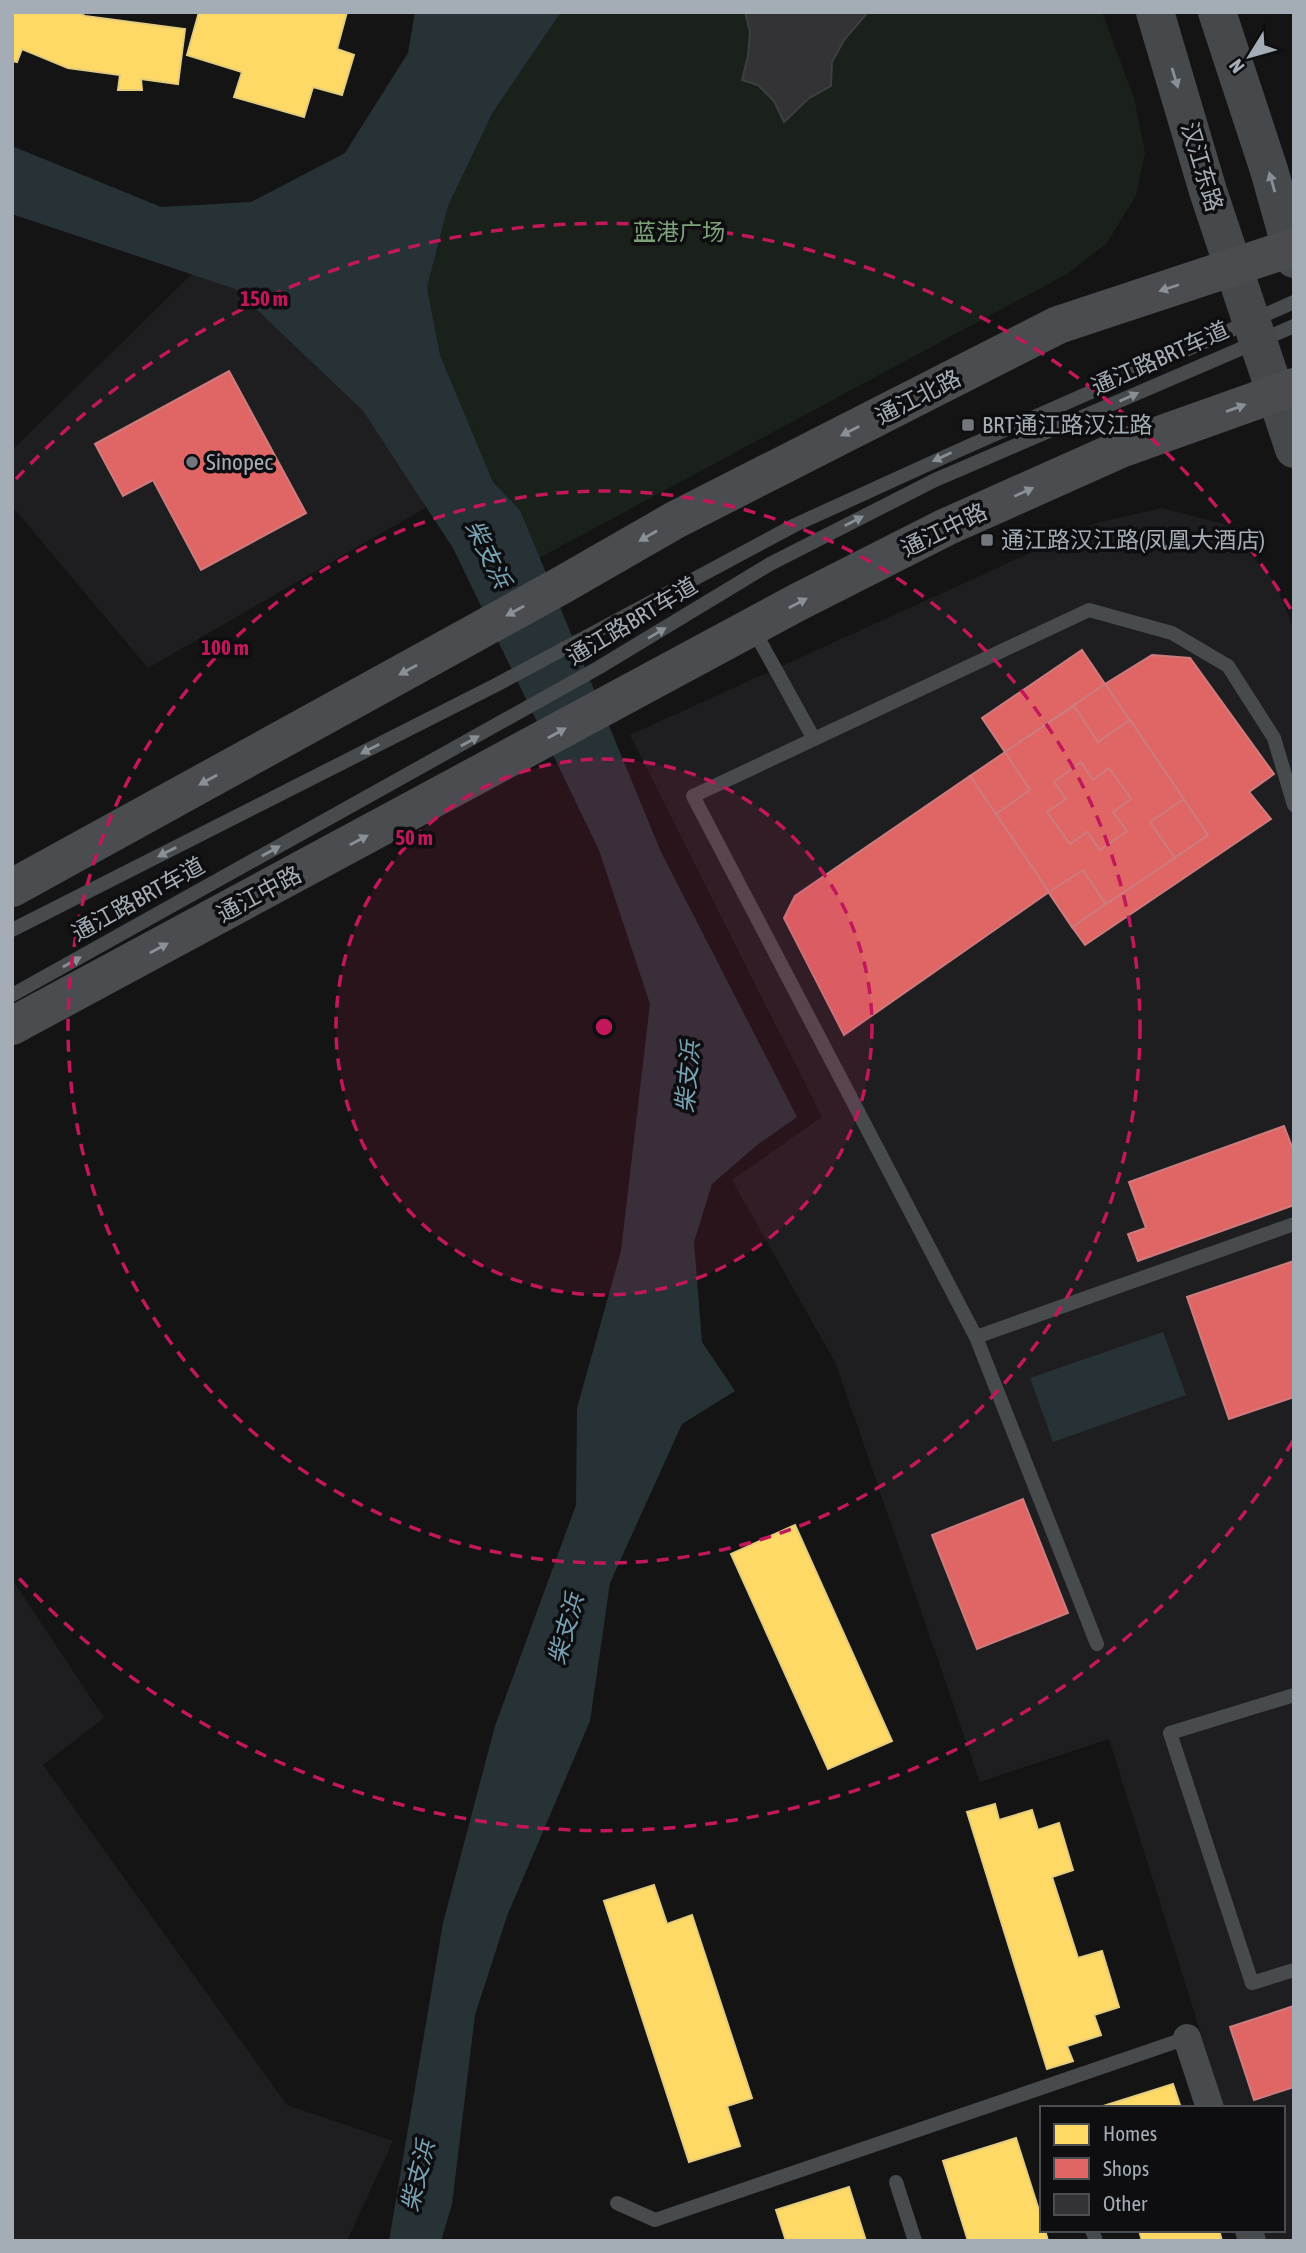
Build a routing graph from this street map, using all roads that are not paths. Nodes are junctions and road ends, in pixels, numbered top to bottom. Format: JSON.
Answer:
{"nodes":[{"id":1,"x":1155,"y":12,"type":"edge"},
{"id":2,"x":1217,"y":12,"type":"edge"},
{"id":3,"x":1293,"y":251,"type":"edge"},
{"id":4,"x":1234,"y":267,"type":"junction"},
{"id":5,"x":1294,"y":302,"type":"edge"},
{"id":6,"x":1294,"y":326,"type":"edge"},
{"id":7,"x":1255,"y":330,"type":"junction"},
{"id":8,"x":1285,"y":390,"type":"edge"},
{"id":9,"x":1294,"y":449,"type":"edge"},
{"id":10,"x":752,"y":627,"type":"junction"},
{"id":11,"x":814,"y":739,"type":"junction"},
{"id":12,"x":1294,"y":804,"type":"edge"},
{"id":13,"x":12,"y":888,"type":"edge"},
{"id":14,"x":12,"y":930,"type":"edge"},
{"id":15,"x":12,"y":995,"type":"edge"},
{"id":16,"x":12,"y":1026,"type":"edge"},
{"id":17,"x":1294,"y":1224,"type":"edge"},
{"id":18,"x":976,"y":1337,"type":"junction"},
{"id":19,"x":1097,"y":1644,"type":"dead end"},
{"id":20,"x":1294,"y":1695,"type":"edge"},
{"id":21,"x":1294,"y":1970,"type":"edge"},
{"id":22,"x":1187,"y":2038,"type":"joint"},
{"id":23,"x":1209,"y":2106,"type":"edge"},
{"id":24,"x":896,"y":2182,"type":"dead end"},
{"id":25,"x":617,"y":2203,"type":"dead end"},
{"id":26,"x":915,"y":2241,"type":"edge"}],
"edges":[{"from":1,"to":4,"type":"main road","name":"汉江东路","one_way":true},
{"from":3,"to":2,"type":"main road","one_way":true},
{"from":3,"to":4,"type":"main road","name":"通江北路"},
{"from":4,"to":7,"type":"main road","name":"汉江东路"},
{"from":4,"to":13,"type":"main road","name":"通江北路","one_way":true},
{"from":5,"to":7,"type":"lane","name":"通江路BRT车道"},
{"from":6,"to":7,"type":"lane","name":"通江路BRT车道"},
{"from":7,"to":8,"type":"main road","name":"汉江东路"},
{"from":7,"to":14,"type":"lane","name":"通江路BRT车道","one_way":true},
{"from":15,"to":7,"type":"lane","name":"通江路BRT车道","one_way":true},
{"from":8,"to":9,"type":"main road","name":"汉江东路"},
{"from":10,"to":8,"type":"main road","name":"通江中路","one_way":true},
{"from":10,"to":11,"type":"lane"},
{"from":16,"to":10,"type":"main road","name":"通江中路","one_way":true},
{"from":11,"to":12,"type":"lane"},
{"from":11,"to":18,"type":"lane"},
{"from":17,"to":18,"type":"lane"},
{"from":18,"to":19,"type":"lane"},
{"from":20,"to":21,"type":"lane"},
{"from":22,"to":23,"type":"street"},
{"from":22,"to":25,"type":"lane"},
{"from":24,"to":26,"type":"lane"}]}
